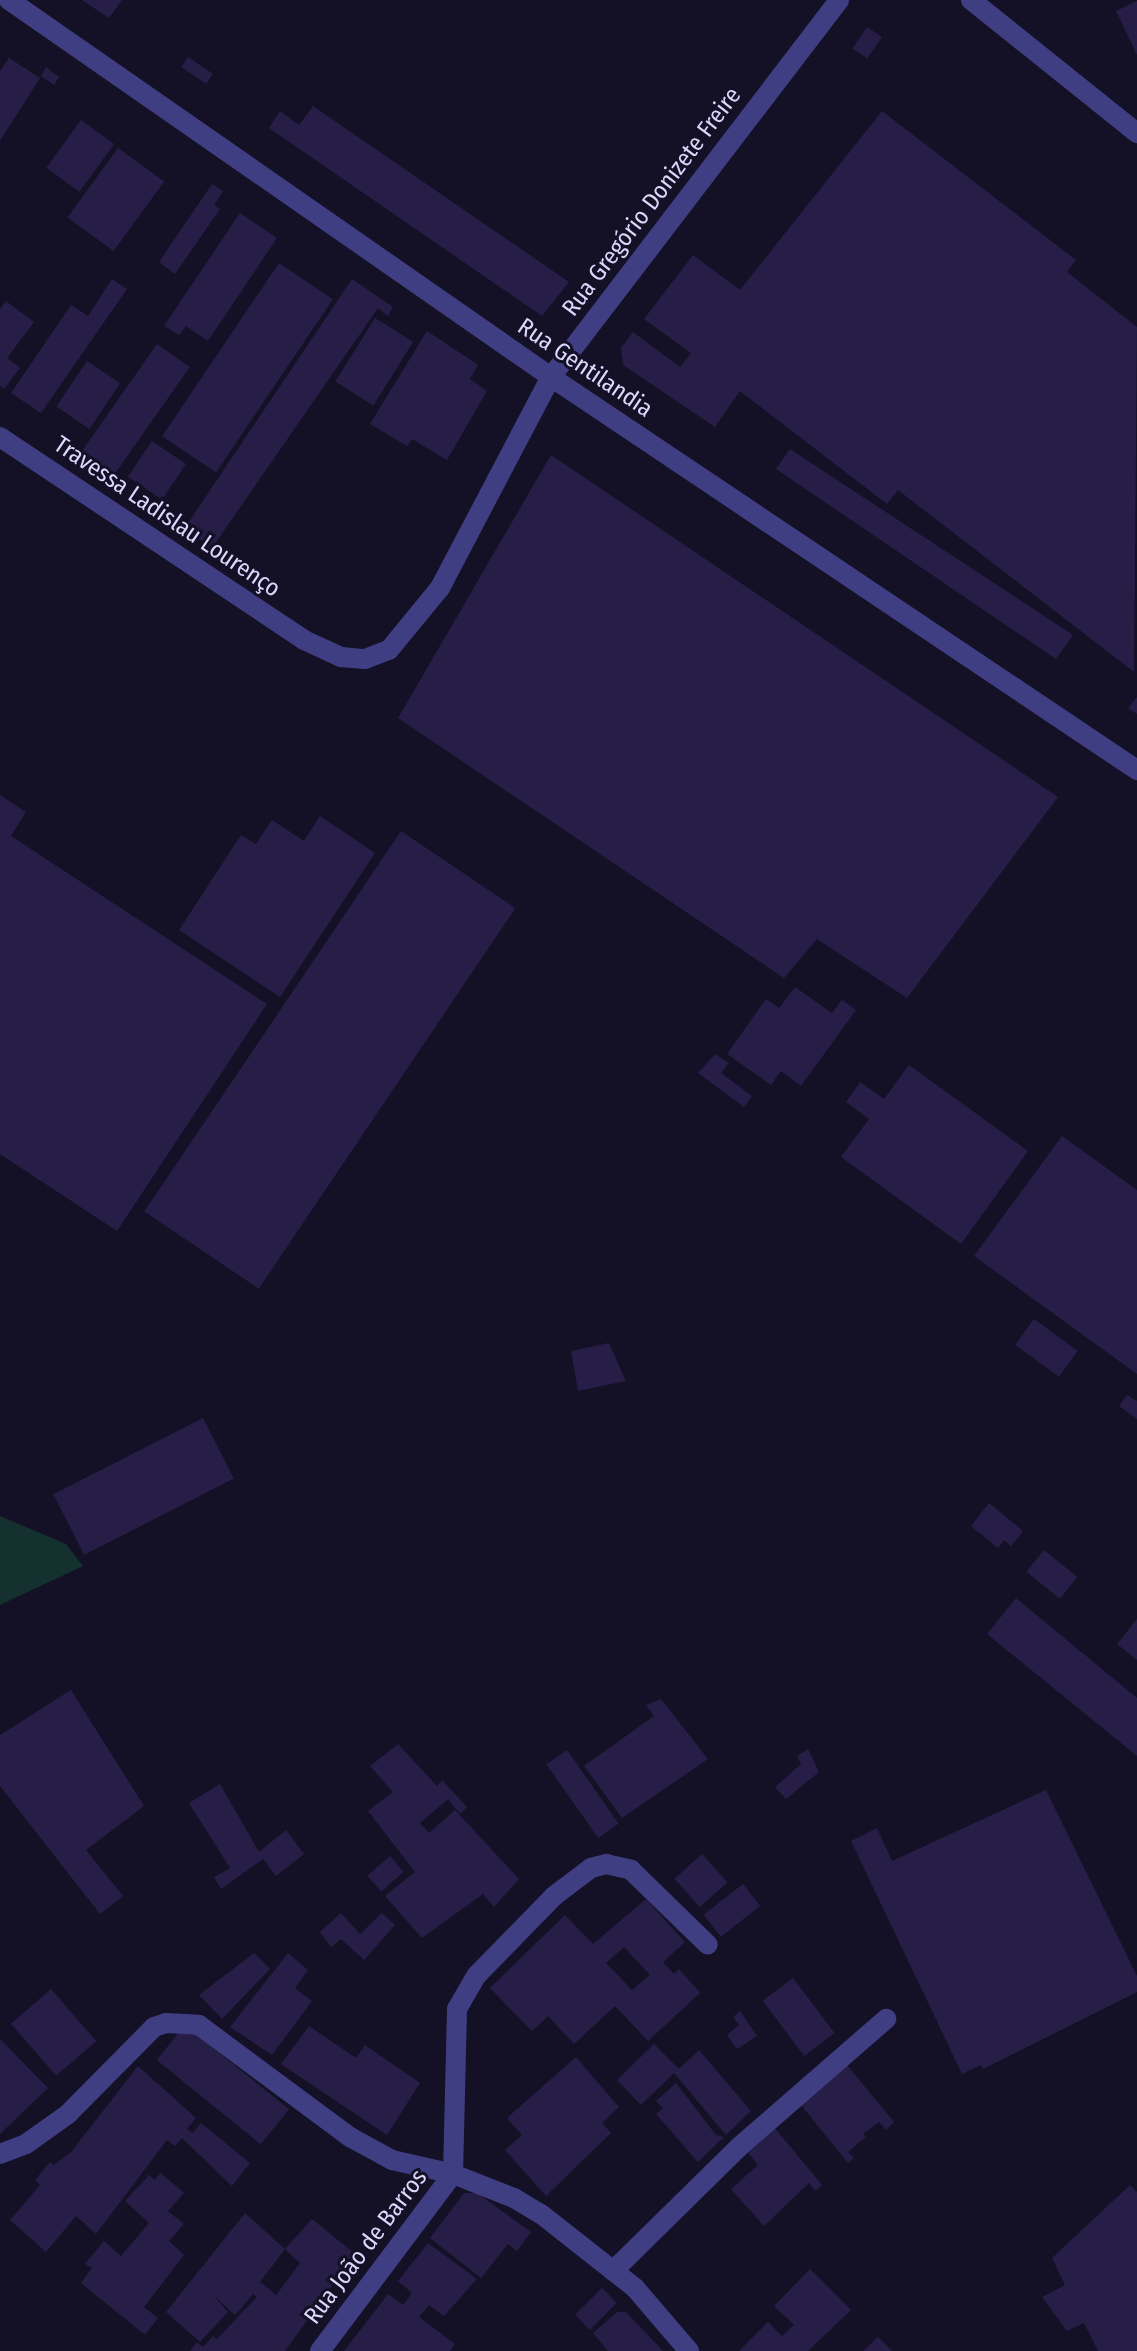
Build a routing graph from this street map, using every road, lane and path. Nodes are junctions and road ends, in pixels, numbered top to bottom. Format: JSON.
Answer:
{"nodes":[{"id":1,"x":9,"y":0,"type":"edge"},
{"id":2,"x":839,"y":0,"type":"edge"},
{"id":3,"x":971,"y":0,"type":"edge"},
{"id":4,"x":1137,"y":133,"type":"edge"},
{"id":5,"x":551,"y":377,"type":"junction"},
{"id":6,"x":0,"y":437,"type":"edge"},
{"id":7,"x":304,"y":640,"type":"joint"},
{"id":8,"x":1137,"y":770,"type":"edge"},
{"id":9,"x":708,"y":1945,"type":"dead end"},
{"id":10,"x":886,"y":2019,"type":"dead end"},
{"id":11,"x":0,"y":2154,"type":"edge"},
{"id":12,"x":453,"y":2174,"type":"junction"},
{"id":13,"x":613,"y":2271,"type":"junction"},
{"id":14,"x":320,"y":2351,"type":"edge"},
{"id":15,"x":689,"y":2351,"type":"edge"}],
"edges":[{"from":1,"to":5,"type":"street","name":"Rua Gentilandia"},
{"from":2,"to":5,"type":"street","name":"Rua Gregório Donizete Freire"},
{"from":3,"to":4,"type":"street"},
{"from":5,"to":7,"type":"street","name":"Rua Gregório Donizete Freire"},
{"from":5,"to":8,"type":"street","name":"Rua Gentilandia"},
{"from":6,"to":7,"type":"street","name":"Travessa Ladislau Lourenço"},
{"from":9,"to":12,"type":"street"},
{"from":10,"to":13,"type":"street"},
{"from":11,"to":12,"type":"street"},
{"from":12,"to":13,"type":"street"},
{"from":12,"to":14,"type":"street","name":"Rua João de Barros"},
{"from":13,"to":15,"type":"street"}]}
